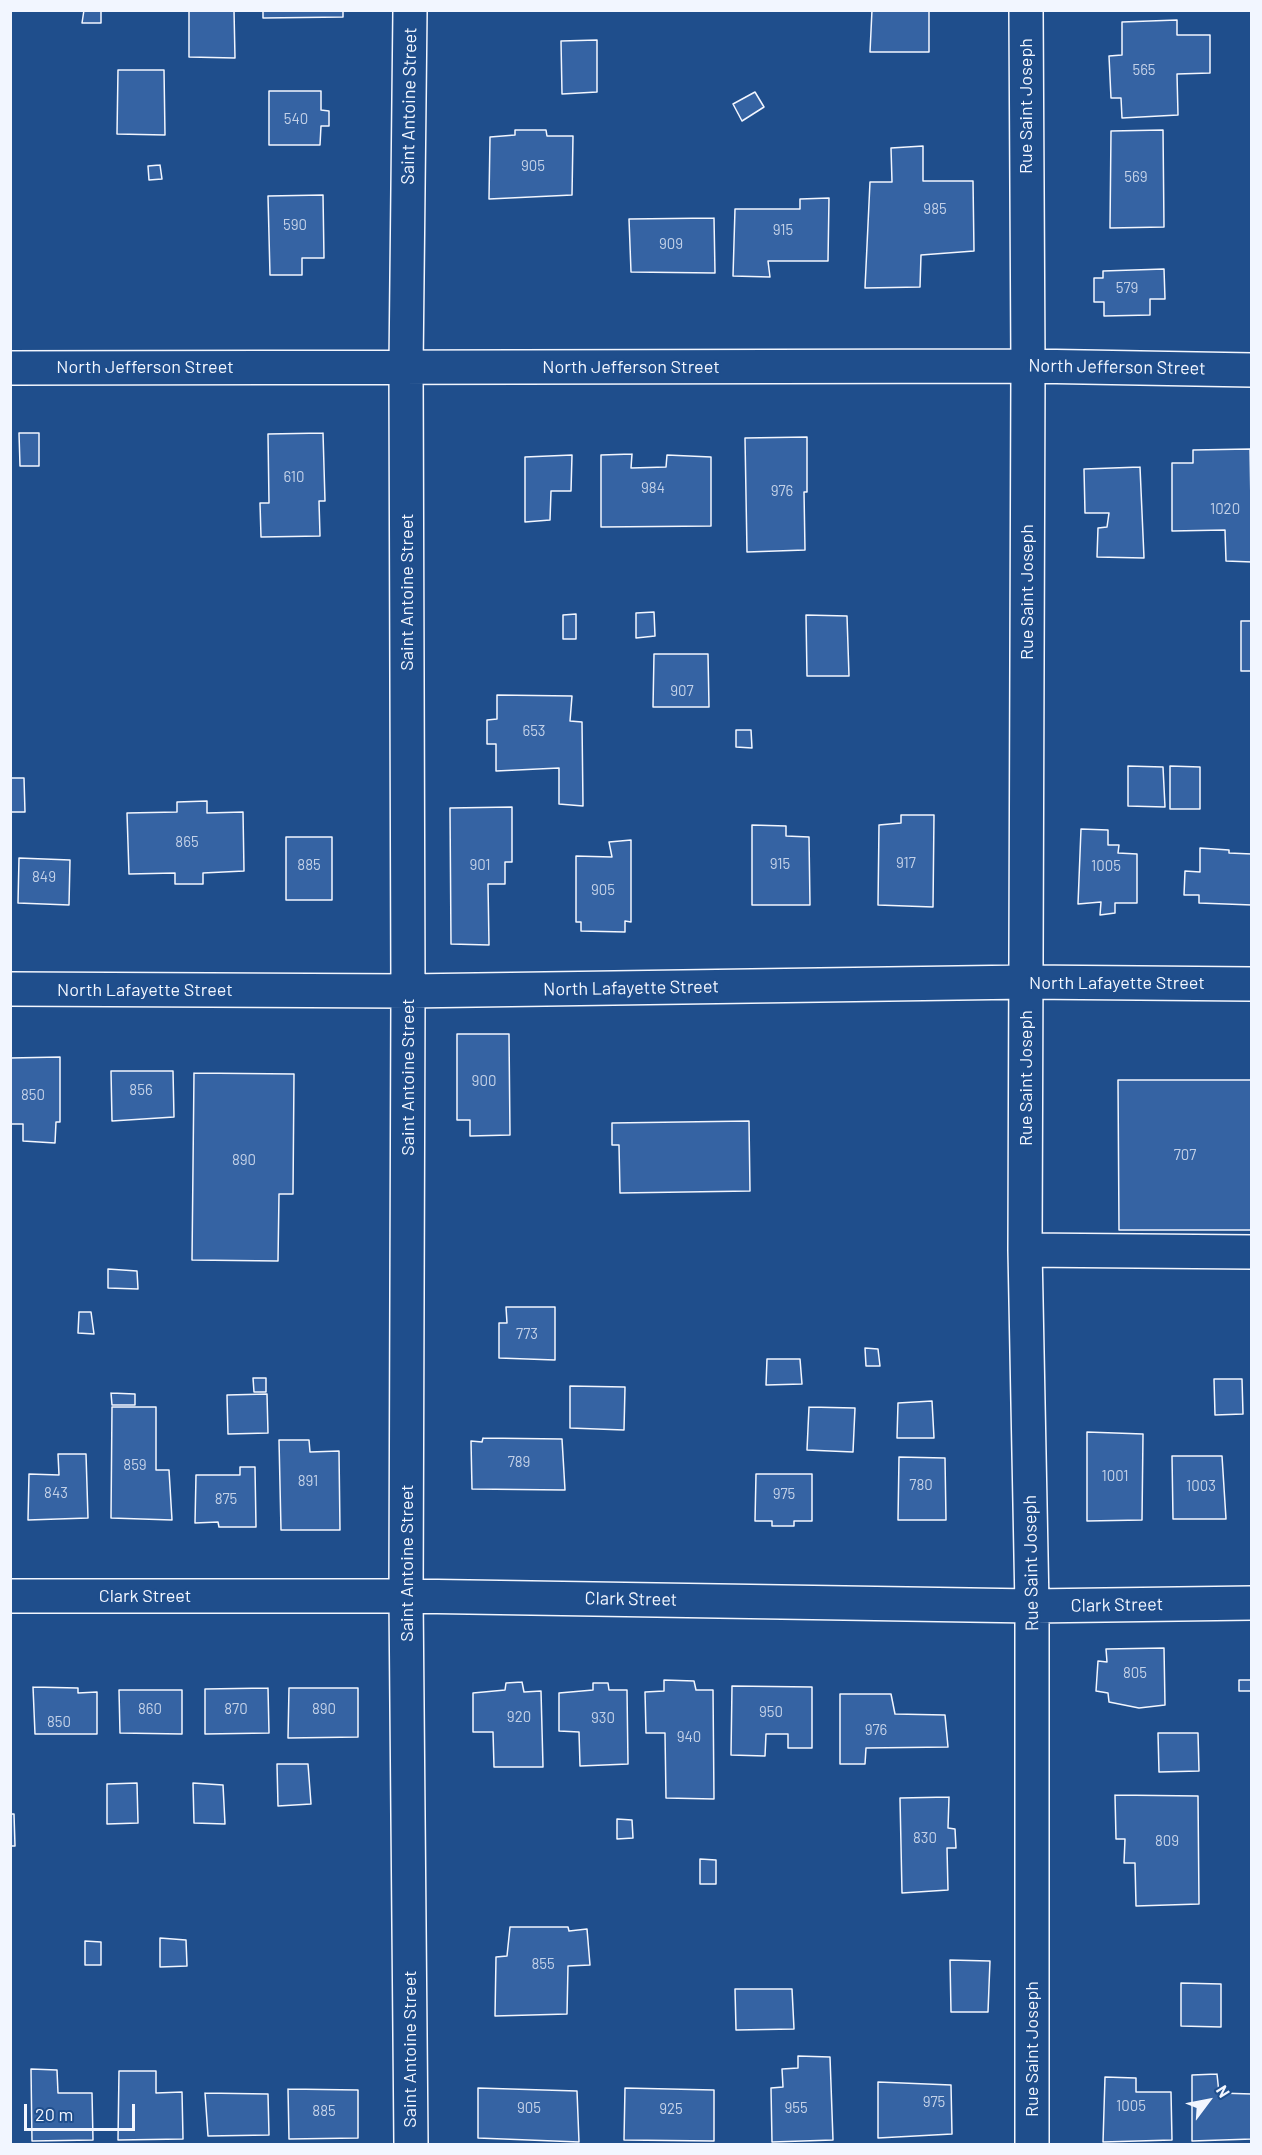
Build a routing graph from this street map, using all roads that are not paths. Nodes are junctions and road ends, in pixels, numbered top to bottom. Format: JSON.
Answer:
{"nodes":[{"id":1,"x":410,"y":10,"type":"edge"},
{"id":2,"x":1026,"y":10,"type":"edge"},
{"id":3,"x":1028,"y":366,"type":"junction"},
{"id":4,"x":406,"y":367,"type":"junction"},
{"id":5,"x":10,"y":368,"type":"edge"},
{"id":6,"x":1251,"y":370,"type":"edge"},
{"id":7,"x":1026,"y":982,"type":"junction"},
{"id":8,"x":1251,"y":984,"type":"edge"},
{"id":9,"x":10,"y":989,"type":"edge"},
{"id":10,"x":408,"y":991,"type":"junction"},
{"id":11,"x":1025,"y":1250,"type":"junction"},
{"id":12,"x":1251,"y":1252,"type":"edge"},
{"id":13,"x":10,"y":1596,"type":"edge"},
{"id":14,"x":406,"y":1596,"type":"junction"},
{"id":15,"x":1251,"y":1604,"type":"edge"},
{"id":16,"x":1032,"y":1605,"type":"junction"},
{"id":17,"x":411,"y":2145,"type":"edge"},
{"id":18,"x":1032,"y":2145,"type":"edge"}],
"edges":[{"from":1,"to":4,"type":"street","name":"Saint Antoine Street"},
{"from":2,"to":3,"type":"street","name":"Rue Saint Joseph"},
{"from":3,"to":4,"type":"street","name":"North Jefferson Street"},
{"from":3,"to":6,"type":"street","name":"North Jefferson Street"},
{"from":3,"to":7,"type":"street","name":"Rue Saint Joseph"},
{"from":4,"to":5,"type":"street","name":"North Jefferson Street"},
{"from":4,"to":10,"type":"street","name":"Saint Antoine Street"},
{"from":7,"to":8,"type":"street","name":"North Lafayette Street"},
{"from":7,"to":10,"type":"street","name":"North Lafayette Street"},
{"from":7,"to":11,"type":"street","name":"Rue Saint Joseph"},
{"from":9,"to":10,"type":"street","name":"North Lafayette Street"},
{"from":10,"to":14,"type":"street","name":"Saint Antoine Street"},
{"from":11,"to":12,"type":"street"},
{"from":11,"to":16,"type":"street","name":"Rue Saint Joseph"},
{"from":13,"to":14,"type":"street","name":"Clark Street"},
{"from":14,"to":16,"type":"street","name":"Clark Street"},
{"from":14,"to":17,"type":"street","name":"Saint Antoine Street"},
{"from":15,"to":16,"type":"street","name":"Clark Street"},
{"from":16,"to":18,"type":"street","name":"Rue Saint Joseph"}]}
